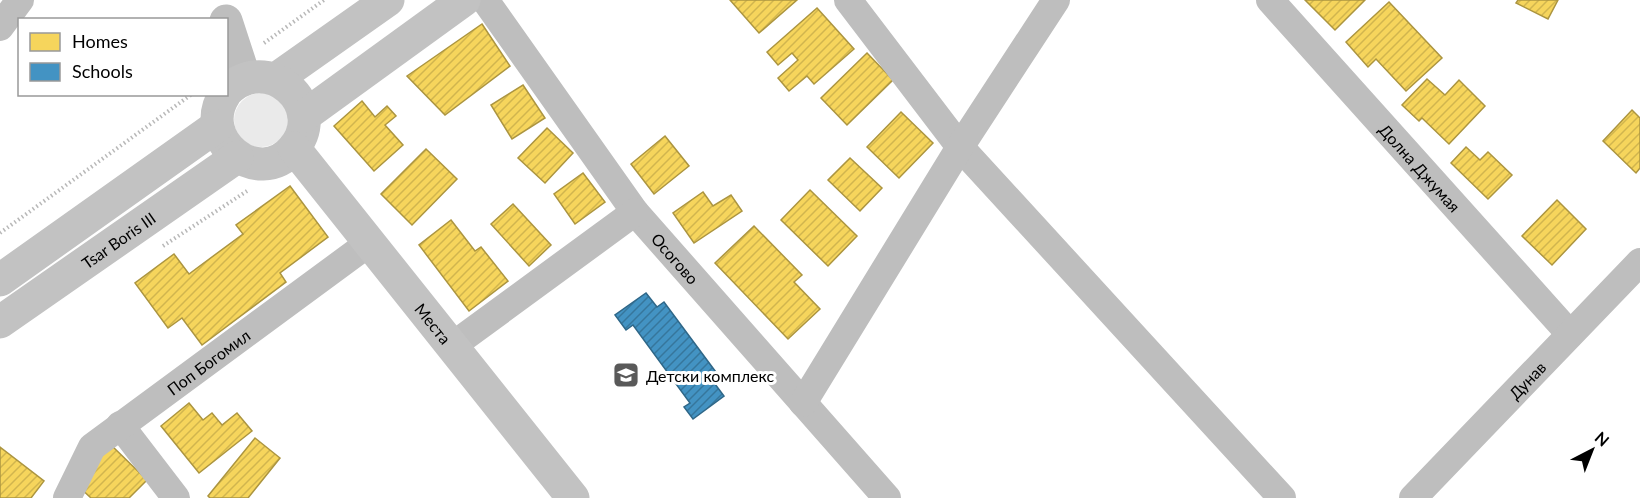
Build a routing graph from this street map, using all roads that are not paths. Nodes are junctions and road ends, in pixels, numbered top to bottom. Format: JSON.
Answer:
{"nodes":[{"id":1,"x":20,"y":0,"type":"edge"},
{"id":2,"x":220,"y":0,"type":"edge"},
{"id":3,"x":388,"y":0,"type":"edge"},
{"id":4,"x":464,"y":0,"type":"edge"},
{"id":5,"x":485,"y":0,"type":"edge"},
{"id":6,"x":848,"y":0,"type":"edge"},
{"id":7,"x":1056,"y":0,"type":"edge"},
{"id":8,"x":1270,"y":0,"type":"edge"},
{"id":9,"x":225,"y":18,"type":"edge"},
{"id":10,"x":0,"y":27,"type":"edge"},
{"id":11,"x":228,"y":28,"type":"edge"},
{"id":12,"x":242,"y":81,"type":"edge"},
{"id":13,"x":304,"y":116,"type":"junction"},
{"id":14,"x":217,"y":126,"type":"junction"},
{"id":15,"x":960,"y":147,"type":"junction"},
{"id":16,"x":294,"y":148,"type":"junction"},
{"id":17,"x":237,"y":157,"type":"junction"},
{"id":18,"x":635,"y":212,"type":"junction"},
{"id":19,"x":369,"y":243,"type":"junction"},
{"id":20,"x":1640,"y":262,"type":"edge"},
{"id":21,"x":0,"y":280,"type":"edge"},
{"id":22,"x":0,"y":322,"type":"edge"},
{"id":23,"x":1570,"y":334,"type":"junction"},
{"id":24,"x":452,"y":346,"type":"junction"},
{"id":25,"x":803,"y":403,"type":"junction"},
{"id":26,"x":120,"y":424,"type":"junction"},
{"id":27,"x":67,"y":498,"type":"edge"},
{"id":28,"x":176,"y":498,"type":"edge"},
{"id":29,"x":573,"y":498,"type":"edge"},
{"id":30,"x":887,"y":498,"type":"edge"},
{"id":31,"x":1282,"y":498,"type":"edge"},
{"id":32,"x":1413,"y":498,"type":"edge"}],
"edges":[{"from":1,"to":10,"type":"street"},
{"from":2,"to":9,"type":"street"},
{"from":3,"to":12,"type":"main road"},
{"from":4,"to":13,"type":"main road"},
{"from":5,"to":18,"type":"street","name":"Осогово"},
{"from":6,"to":15,"type":"street"},
{"from":7,"to":15,"type":"street"},
{"from":8,"to":23,"type":"street","name":"Долна Джумая"},
{"from":11,"to":12,"type":"street"},
{"from":12,"to":13,"type":"main road"},
{"from":12,"to":14,"type":"main road"},
{"from":13,"to":16,"type":"main road"},
{"from":14,"to":17,"type":"main road"},
{"from":14,"to":21,"type":"main road"},
{"from":15,"to":25,"type":"street"},
{"from":15,"to":31,"type":"street"},
{"from":16,"to":17,"type":"main road"},
{"from":16,"to":19,"type":"main road","name":"Места"},
{"from":17,"to":22,"type":"main road","name":"Tsar Boris III"},
{"from":18,"to":24,"type":"street"},
{"from":18,"to":25,"type":"street","name":"Осогово"},
{"from":19,"to":24,"type":"main road","name":"Места"},
{"from":19,"to":26,"type":"street","name":"Поп Богомил"},
{"from":20,"to":23,"type":"street","name":"Дунав"},
{"from":23,"to":32,"type":"street","name":"Дунав"},
{"from":24,"to":29,"type":"main road","name":"Места"},
{"from":25,"to":30,"type":"street","name":"Осогово"},
{"from":26,"to":27,"type":"street","name":"Поп Богомил"},
{"from":26,"to":28,"type":"street"}]}
